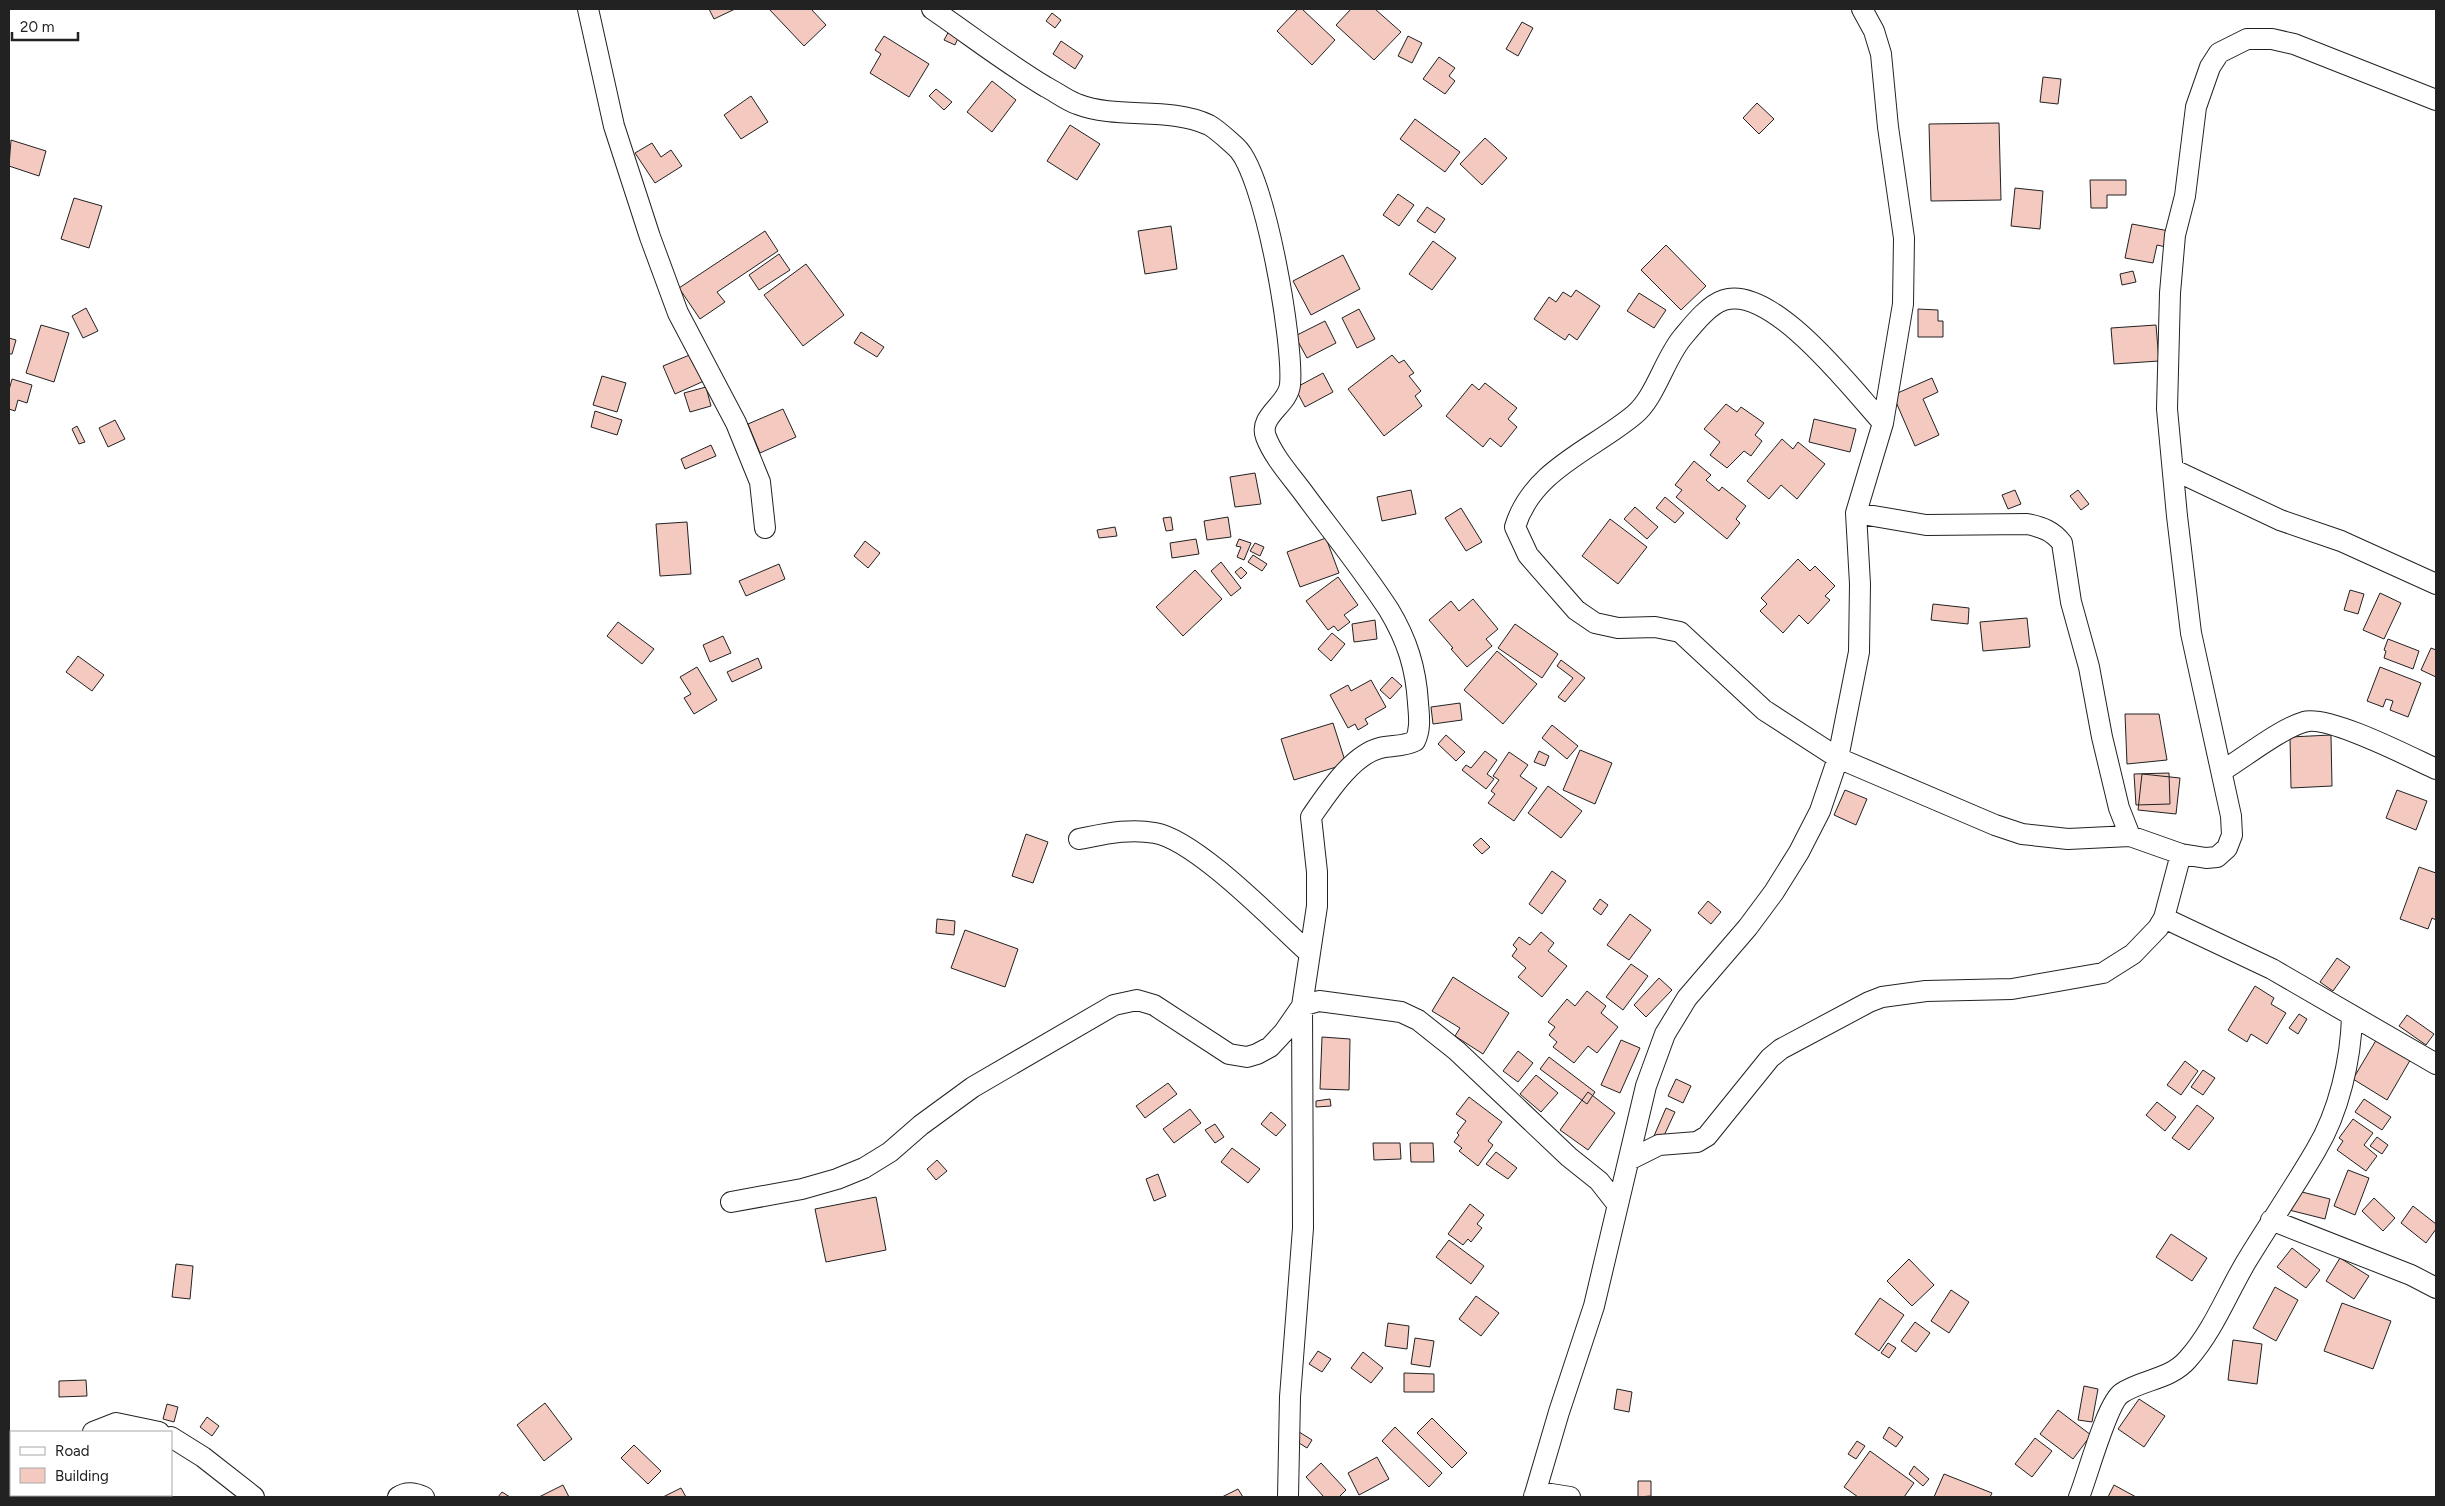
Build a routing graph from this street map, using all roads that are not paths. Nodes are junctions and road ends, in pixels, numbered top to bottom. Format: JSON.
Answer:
{"nodes":[{"id":1,"x":588,"y":9,"type":"edge"},
{"id":2,"x":932,"y":9,"type":"edge"},
{"id":3,"x":1862,"y":9,"type":"edge"},
{"id":4,"x":2436,"y":100,"type":"edge"},
{"id":5,"x":1883,"y":423,"type":"junction"},
{"id":6,"x":2174,"y":470,"type":"junction"},
{"id":7,"x":1856,"y":512,"type":"junction"},
{"id":8,"x":765,"y":528,"type":"dead end"},
{"id":9,"x":2436,"y":584,"type":"edge"},
{"id":10,"x":1838,"y":758,"type":"junction"},
{"id":11,"x":2436,"y":769,"type":"edge"},
{"id":12,"x":2222,"y":771,"type":"junction"},
{"id":13,"x":2130,"y":836,"type":"junction"},
{"id":14,"x":1079,"y":839,"type":"dead end"},
{"id":15,"x":2182,"y":854,"type":"junction"},
{"id":16,"x":2164,"y":918,"type":"junction"},
{"id":17,"x":1308,"y":952,"type":"junction"},
{"id":18,"x":1302,"y":1006,"type":"junction"},
{"id":19,"x":2352,"y":1016,"type":"junction"},
{"id":20,"x":2436,"y":1064,"type":"edge"},
{"id":21,"x":1629,"y":1160,"type":"junction"},
{"id":22,"x":731,"y":1202,"type":"dead end"},
{"id":23,"x":1617,"y":1204,"type":"junction"},
{"id":24,"x":2271,"y":1220,"type":"junction"},
{"id":25,"x":2436,"y":1288,"type":"edge"},
{"id":26,"x":96,"y":1431,"type":"edge"},
{"id":27,"x":154,"y":1431,"type":"edge"},
{"id":28,"x":172,"y":1438,"type":"edge"},
{"id":29,"x":254,"y":1497,"type":"edge"},
{"id":30,"x":398,"y":1497,"type":"edge"},
{"id":31,"x":424,"y":1497,"type":"edge"},
{"id":32,"x":1288,"y":1497,"type":"edge"},
{"id":33,"x":1534,"y":1497,"type":"edge"},
{"id":34,"x":1570,"y":1497,"type":"edge"},
{"id":35,"x":2080,"y":1497,"type":"edge"}],
"edges":[{"from":1,"to":8,"type":"street"},
{"from":2,"to":17,"type":"street"},
{"from":3,"to":5,"type":"street"},
{"from":4,"to":6,"type":"street"},
{"from":5,"to":7,"type":"street"},
{"from":5,"to":10,"type":"street"},
{"from":6,"to":9,"type":"street"},
{"from":6,"to":12,"type":"street"},
{"from":7,"to":10,"type":"street"},
{"from":7,"to":13,"type":"street"},
{"from":10,"to":13,"type":"street"},
{"from":10,"to":21,"type":"street"},
{"from":11,"to":12,"type":"street"},
{"from":12,"to":15,"type":"street"},
{"from":13,"to":15,"type":"street"},
{"from":14,"to":17,"type":"street"},
{"from":15,"to":16,"type":"street"},
{"from":16,"to":19,"type":"street"},
{"from":16,"to":21,"type":"street"},
{"from":17,"to":18,"type":"street"},
{"from":18,"to":22,"type":"street"},
{"from":18,"to":23,"type":"street"},
{"from":18,"to":32,"type":"street"},
{"from":19,"to":20,"type":"street"},
{"from":19,"to":24,"type":"street"},
{"from":21,"to":23,"type":"street"},
{"from":23,"to":33,"type":"street"},
{"from":24,"to":25,"type":"street"},
{"from":24,"to":35,"type":"street"},
{"from":26,"to":27,"type":"street"},
{"from":28,"to":29,"type":"street"},
{"from":30,"to":31,"type":"street"},
{"from":33,"to":34,"type":"street"}]}
